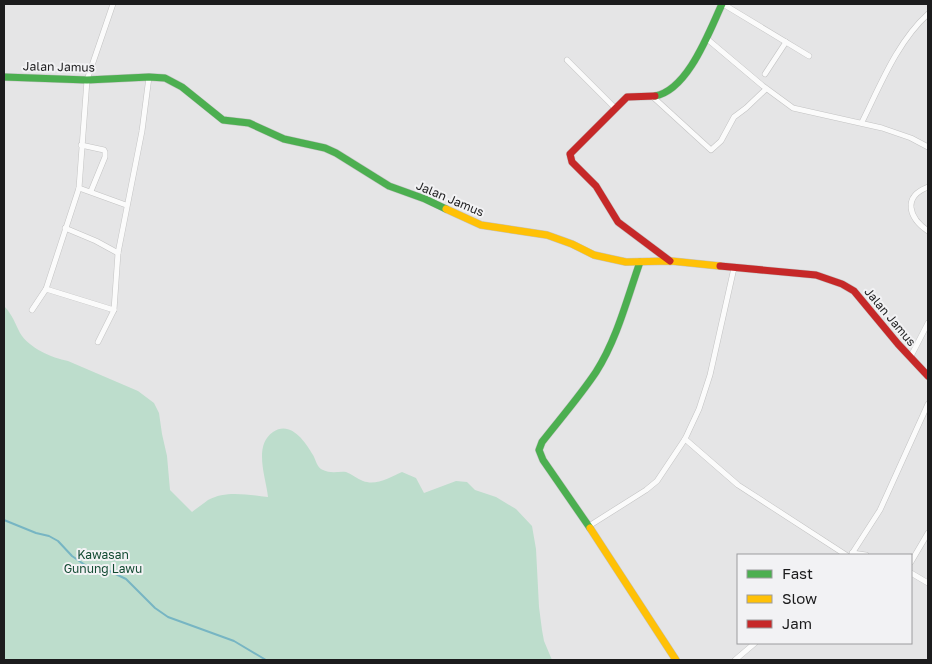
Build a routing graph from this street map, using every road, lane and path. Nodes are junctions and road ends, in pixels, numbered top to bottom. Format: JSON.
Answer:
{"nodes":[{"id":1,"x":113,"y":4,"type":"edge"},
{"id":2,"x":723,"y":4,"type":"edge"},
{"id":3,"x":928,"y":14,"type":"edge"},
{"id":4,"x":706,"y":38,"type":"junction"},
{"id":5,"x":786,"y":42,"type":"junction"},
{"id":6,"x":810,"y":56,"type":"dead end"},
{"id":7,"x":567,"y":60,"type":"dead end"},
{"id":8,"x":765,"y":74,"type":"dead end"},
{"id":9,"x":4,"y":77,"type":"edge"},
{"id":10,"x":149,"y":77,"type":"junction"},
{"id":11,"x":87,"y":80,"type":"junction"},
{"id":12,"x":766,"y":89,"type":"junction"},
{"id":13,"x":653,"y":97,"type":"junction"},
{"id":14,"x":615,"y":108,"type":"junction"},
{"id":15,"x":862,"y":122,"type":"junction"},
{"id":16,"x":81,"y":145,"type":"junction"},
{"id":17,"x":928,"y":147,"type":"edge"},
{"id":18,"x":928,"y":187,"type":"edge"},
{"id":19,"x":79,"y":188,"type":"junction"},
{"id":20,"x":91,"y":191,"type":"junction"},
{"id":21,"x":126,"y":205,"type":"junction"},
{"id":22,"x":65,"y":228,"type":"junction"},
{"id":23,"x":928,"y":231,"type":"edge"},
{"id":24,"x":118,"y":253,"type":"junction"},
{"id":25,"x":671,"y":261,"type":"junction"},
{"id":26,"x":640,"y":262,"type":"junction"},
{"id":27,"x":734,"y":268,"type":"junction"},
{"id":28,"x":46,"y":288,"type":"junction"},
{"id":29,"x":32,"y":310,"type":"dead end"},
{"id":30,"x":114,"y":310,"type":"junction"},
{"id":31,"x":928,"y":323,"type":"edge"},
{"id":32,"x":98,"y":342,"type":"dead end"},
{"id":33,"x":910,"y":358,"type":"junction"},
{"id":34,"x":928,"y":376,"type":"edge"},
{"id":35,"x":928,"y":404,"type":"edge"},
{"id":36,"x":685,"y":440,"type":"junction"},
{"id":37,"x":590,"y":526,"type":"junction"},
{"id":38,"x":928,"y":533,"type":"edge"},
{"id":39,"x":853,"y":552,"type":"junction"},
{"id":40,"x":844,"y":554,"type":"edge"},
{"id":41,"x":848,"y":554,"type":"edge"},
{"id":42,"x":862,"y":554,"type":"edge"},
{"id":43,"x":912,"y":560,"type":"edge"},
{"id":44,"x":912,"y":574,"type":"edge"},
{"id":45,"x":928,"y":583,"type":"edge"},
{"id":46,"x":754,"y":644,"type":"edge"},
{"id":47,"x":676,"y":660,"type":"edge"},
{"id":48,"x":735,"y":660,"type":"edge"}],
"edges":[{"from":1,"to":11,"type":"street"},
{"from":2,"to":4,"type":"street"},
{"from":2,"to":5,"type":"street"},
{"from":3,"to":15,"type":"street"},
{"from":4,"to":12,"type":"street"},
{"from":4,"to":13,"type":"street"},
{"from":5,"to":6,"type":"street"},
{"from":5,"to":8,"type":"street"},
{"from":7,"to":14,"type":"street"},
{"from":9,"to":11,"type":"street","name":"Jalan Jamus"},
{"from":10,"to":11,"type":"street","name":"Jalan Jamus"},
{"from":10,"to":21,"type":"street"},
{"from":10,"to":26,"type":"street","name":"Jalan Jamus"},
{"from":11,"to":16,"type":"street"},
{"from":12,"to":13,"type":"street"},
{"from":12,"to":15,"type":"street"},
{"from":13,"to":14,"type":"street"},
{"from":14,"to":25,"type":"street"},
{"from":15,"to":17,"type":"street"},
{"from":16,"to":19,"type":"street"},
{"from":16,"to":20,"type":"street"},
{"from":18,"to":23,"type":"street"},
{"from":19,"to":20,"type":"street"},
{"from":19,"to":22,"type":"street"},
{"from":20,"to":21,"type":"street"},
{"from":21,"to":24,"type":"street"},
{"from":22,"to":24,"type":"street"},
{"from":22,"to":28,"type":"street"},
{"from":24,"to":30,"type":"street"},
{"from":25,"to":26,"type":"street","name":"Jalan Jamus"},
{"from":25,"to":27,"type":"street","name":"Jalan Jamus"},
{"from":26,"to":37,"type":"street"},
{"from":27,"to":33,"type":"street","name":"Jalan Jamus"},
{"from":27,"to":36,"type":"street"},
{"from":28,"to":29,"type":"street"},
{"from":28,"to":30,"type":"street"},
{"from":30,"to":32,"type":"street"},
{"from":31,"to":33,"type":"street"},
{"from":33,"to":34,"type":"street","name":"Jalan Jamus"},
{"from":35,"to":39,"type":"street"},
{"from":36,"to":37,"type":"street"},
{"from":36,"to":40,"type":"street"},
{"from":37,"to":47,"type":"street"},
{"from":38,"to":43,"type":"street"},
{"from":39,"to":41,"type":"street"},
{"from":39,"to":42,"type":"street"},
{"from":44,"to":45,"type":"street"},
{"from":46,"to":48,"type":"street"}]}
